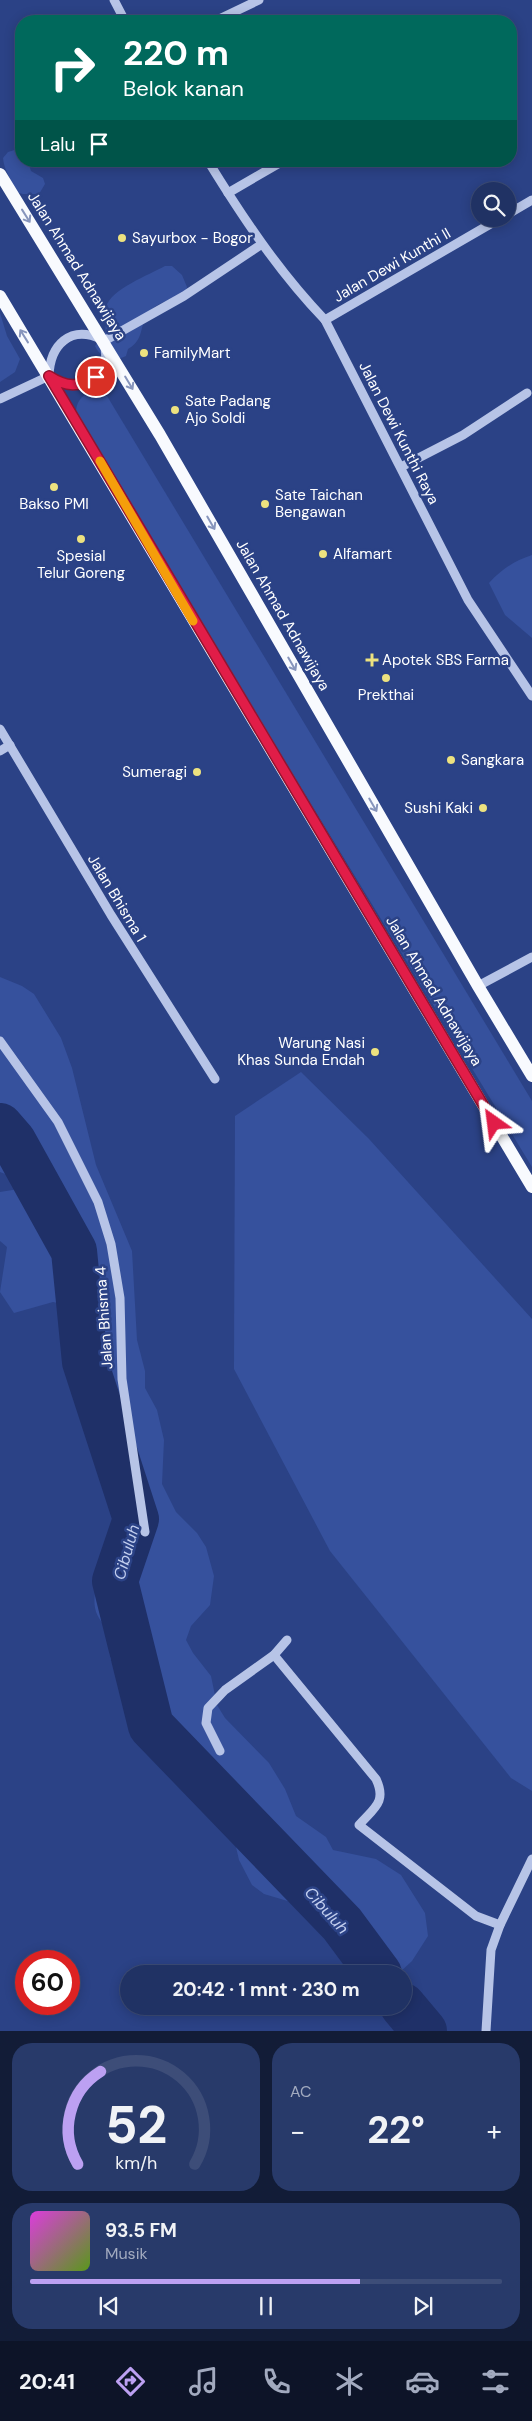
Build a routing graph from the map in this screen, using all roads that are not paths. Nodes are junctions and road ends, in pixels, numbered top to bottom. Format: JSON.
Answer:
{"nodes":[{"id":1,"x":114,"y":0,"type":"edge"},
{"id":2,"x":259,"y":0,"type":"edge"},
{"id":3,"x":123,"y":15,"type":"edge"},
{"id":4,"x":228,"y":15,"type":"edge"},
{"id":5,"x":212,"y":167,"type":"edge"},
{"id":6,"x":274,"y":167,"type":"edge"},
{"id":7,"x":0,"y":174,"type":"edge"},
{"id":8,"x":228,"y":193,"type":"junction"},
{"id":9,"x":532,"y":200,"type":"edge"},
{"id":10,"x":516,"y":209,"type":"edge"},
{"id":11,"x":485,"y":227,"type":"edge"},
{"id":12,"x":262,"y":244,"type":"junction"},
{"id":13,"x":0,"y":296,"type":"edge"},
{"id":14,"x":325,"y":320,"type":"junction"},
{"id":15,"x":104,"y":341,"type":"junction"},
{"id":16,"x":49,"y":376,"type":"junction"},
{"id":17,"x":527,"y":393,"type":"dead end"},
{"id":18,"x":0,"y":399,"type":"edge"},
{"id":19,"x":401,"y":467,"type":"junction"},
{"id":20,"x":532,"y":696,"type":"edge"},
{"id":21,"x":0,"y":729,"type":"edge"},
{"id":22,"x":10,"y":745,"type":"junction"},
{"id":23,"x":0,"y":751,"type":"edge"},
{"id":24,"x":532,"y":957,"type":"edge"},
{"id":25,"x":478,"y":986,"type":"junction"},
{"id":26,"x":0,"y":1041,"type":"edge"},
{"id":27,"x":532,"y":1076,"type":"edge"},
{"id":28,"x":215,"y":1079,"type":"dead end"},
{"id":29,"x":532,"y":1187,"type":"edge"},
{"id":30,"x":145,"y":1532,"type":"dead end"},
{"id":31,"x":287,"y":1640,"type":"dead end"},
{"id":32,"x":274,"y":1656,"type":"junction"},
{"id":33,"x":220,"y":1752,"type":"dead end"},
{"id":34,"x":532,"y":1859,"type":"edge"},
{"id":35,"x":500,"y":1925,"type":"junction"},
{"id":36,"x":486,"y":2031,"type":"edge"}],
"edges":[{"from":1,"to":3,"type":"street"},
{"from":2,"to":4,"type":"street"},
{"from":5,"to":8,"type":"street","name":"Jalan Dewi Kunthi Raya"},
{"from":6,"to":8,"type":"street"},
{"from":7,"to":15,"type":"main road","name":"Jalan Ahmad Adnawijaya","one_way":true},
{"from":8,"to":12,"type":"street","name":"Jalan Dewi Kunthi Raya"},
{"from":9,"to":10,"type":"street"},
{"from":11,"to":14,"type":"street","name":"Jalan Dewi Kunthi II"},
{"from":12,"to":14,"type":"street","name":"Jalan Dewi Kunthi Raya"},
{"from":12,"to":15,"type":"street"},
{"from":16,"to":13,"type":"main road","name":"Jalan Ahmad Adnawijaya","one_way":true},
{"from":14,"to":19,"type":"street","name":"Jalan Dewi Kunthi Raya"},
{"from":15,"to":16,"type":"street"},
{"from":15,"to":16,"type":"street"},
{"from":15,"to":25,"type":"main road","name":"Jalan Ahmad Adnawijaya","one_way":true},
{"from":16,"to":18,"type":"street"},
{"from":16,"to":29,"type":"main road","name":"Jalan Ahmad Adnawijaya"},
{"from":17,"to":19,"type":"street"},
{"from":19,"to":20,"type":"street","name":"Jalan Dewi Kunthi Raya"},
{"from":21,"to":22,"type":"street","name":"Jalan Bhisma 1"},
{"from":22,"to":23,"type":"street"},
{"from":22,"to":28,"type":"street","name":"Jalan Bhisma 1"},
{"from":24,"to":25,"type":"street"},
{"from":25,"to":27,"type":"main road","name":"Jalan Ahmad Adnawijaya"},
{"from":26,"to":30,"type":"street","name":"Jalan Bhisma 4"},
{"from":31,"to":32,"type":"street"},
{"from":32,"to":33,"type":"street"},
{"from":32,"to":35,"type":"street"},
{"from":34,"to":35,"type":"street"},
{"from":35,"to":36,"type":"street"}]}
